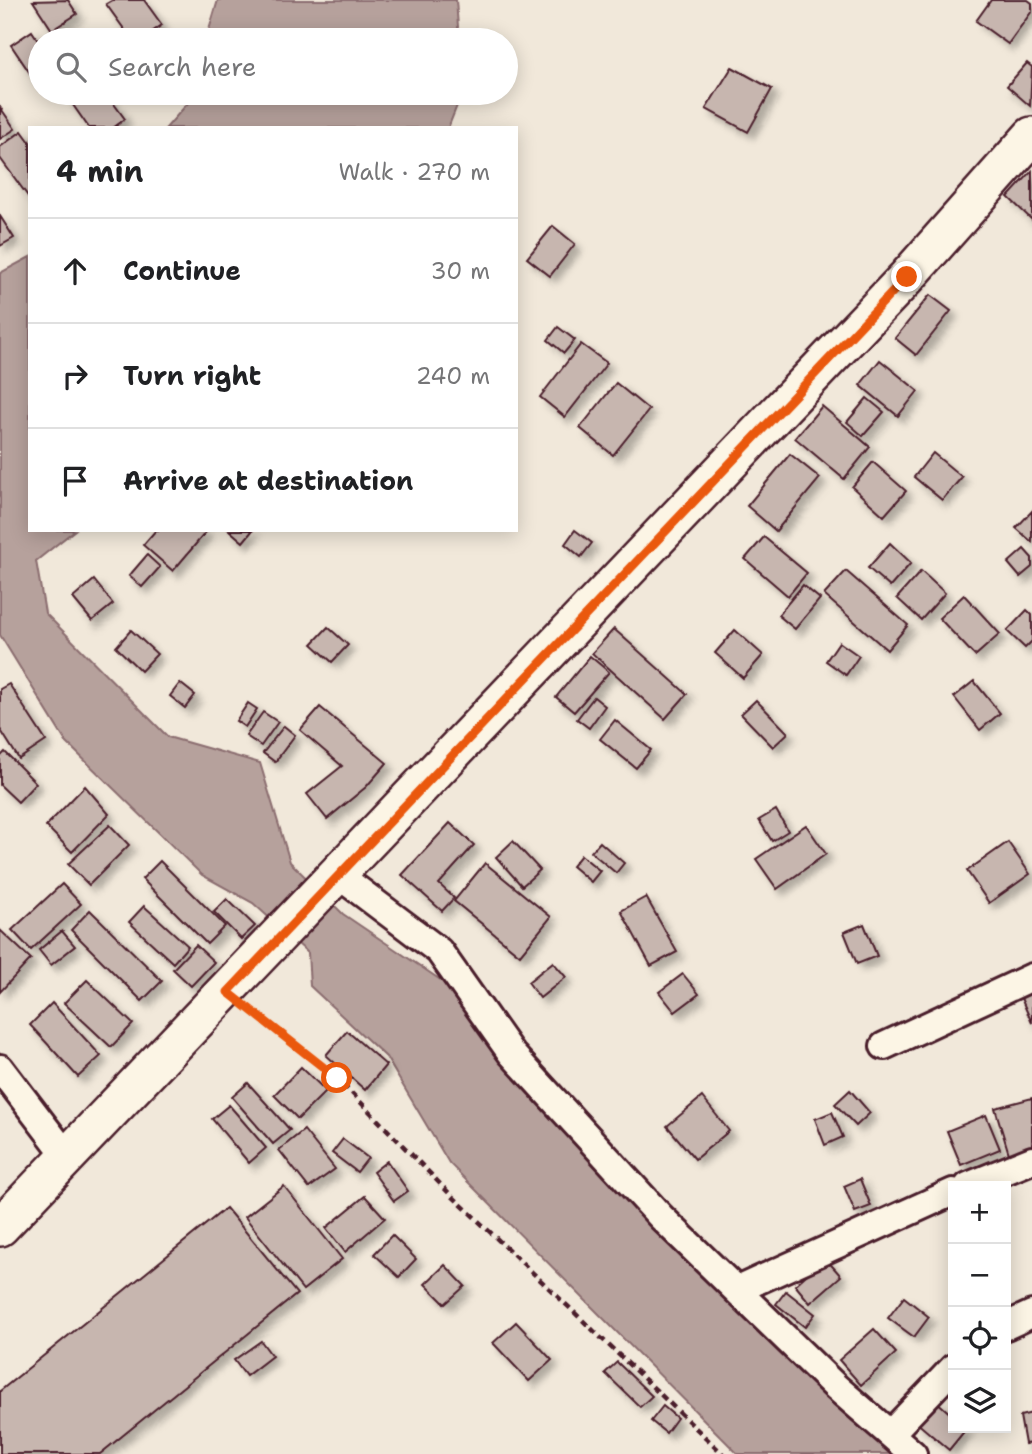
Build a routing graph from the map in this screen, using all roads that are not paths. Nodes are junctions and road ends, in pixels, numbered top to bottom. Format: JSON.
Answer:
{"nodes":[{"id":1,"x":1032,"y":136,"type":"edge"},
{"id":2,"x":331,"y":881,"type":"junction"},
{"id":3,"x":1032,"y":976,"type":"edge"},
{"id":4,"x":884,"y":1046,"type":"dead end"},
{"id":5,"x":0,"y":1068,"type":"edge"},
{"id":6,"x":67,"y":1156,"type":"junction"},
{"id":7,"x":1032,"y":1160,"type":"edge"},
{"id":8,"x":980,"y":1181,"type":"edge"},
{"id":9,"x":948,"y":1194,"type":"edge"},
{"id":10,"x":0,"y":1227,"type":"edge"},
{"id":11,"x":737,"y":1290,"type":"junction"},
{"id":12,"x":1032,"y":1314,"type":"edge"},
{"id":13,"x":1011,"y":1324,"type":"edge"},
{"id":14,"x":951,"y":1370,"type":"edge"},
{"id":15,"x":891,"y":1433,"type":"junction"},
{"id":16,"x":913,"y":1454,"type":"edge"}],
"edges":[{"from":1,"to":2,"type":"street"},
{"from":2,"to":6,"type":"street"},
{"from":2,"to":11,"type":"street"},
{"from":3,"to":4,"type":"street"},
{"from":5,"to":6,"type":"street"},
{"from":6,"to":10,"type":"street"},
{"from":7,"to":8,"type":"street"},
{"from":9,"to":11,"type":"street"},
{"from":11,"to":15,"type":"street"},
{"from":12,"to":13,"type":"street"},
{"from":14,"to":15,"type":"street"},
{"from":15,"to":16,"type":"street"}]}
